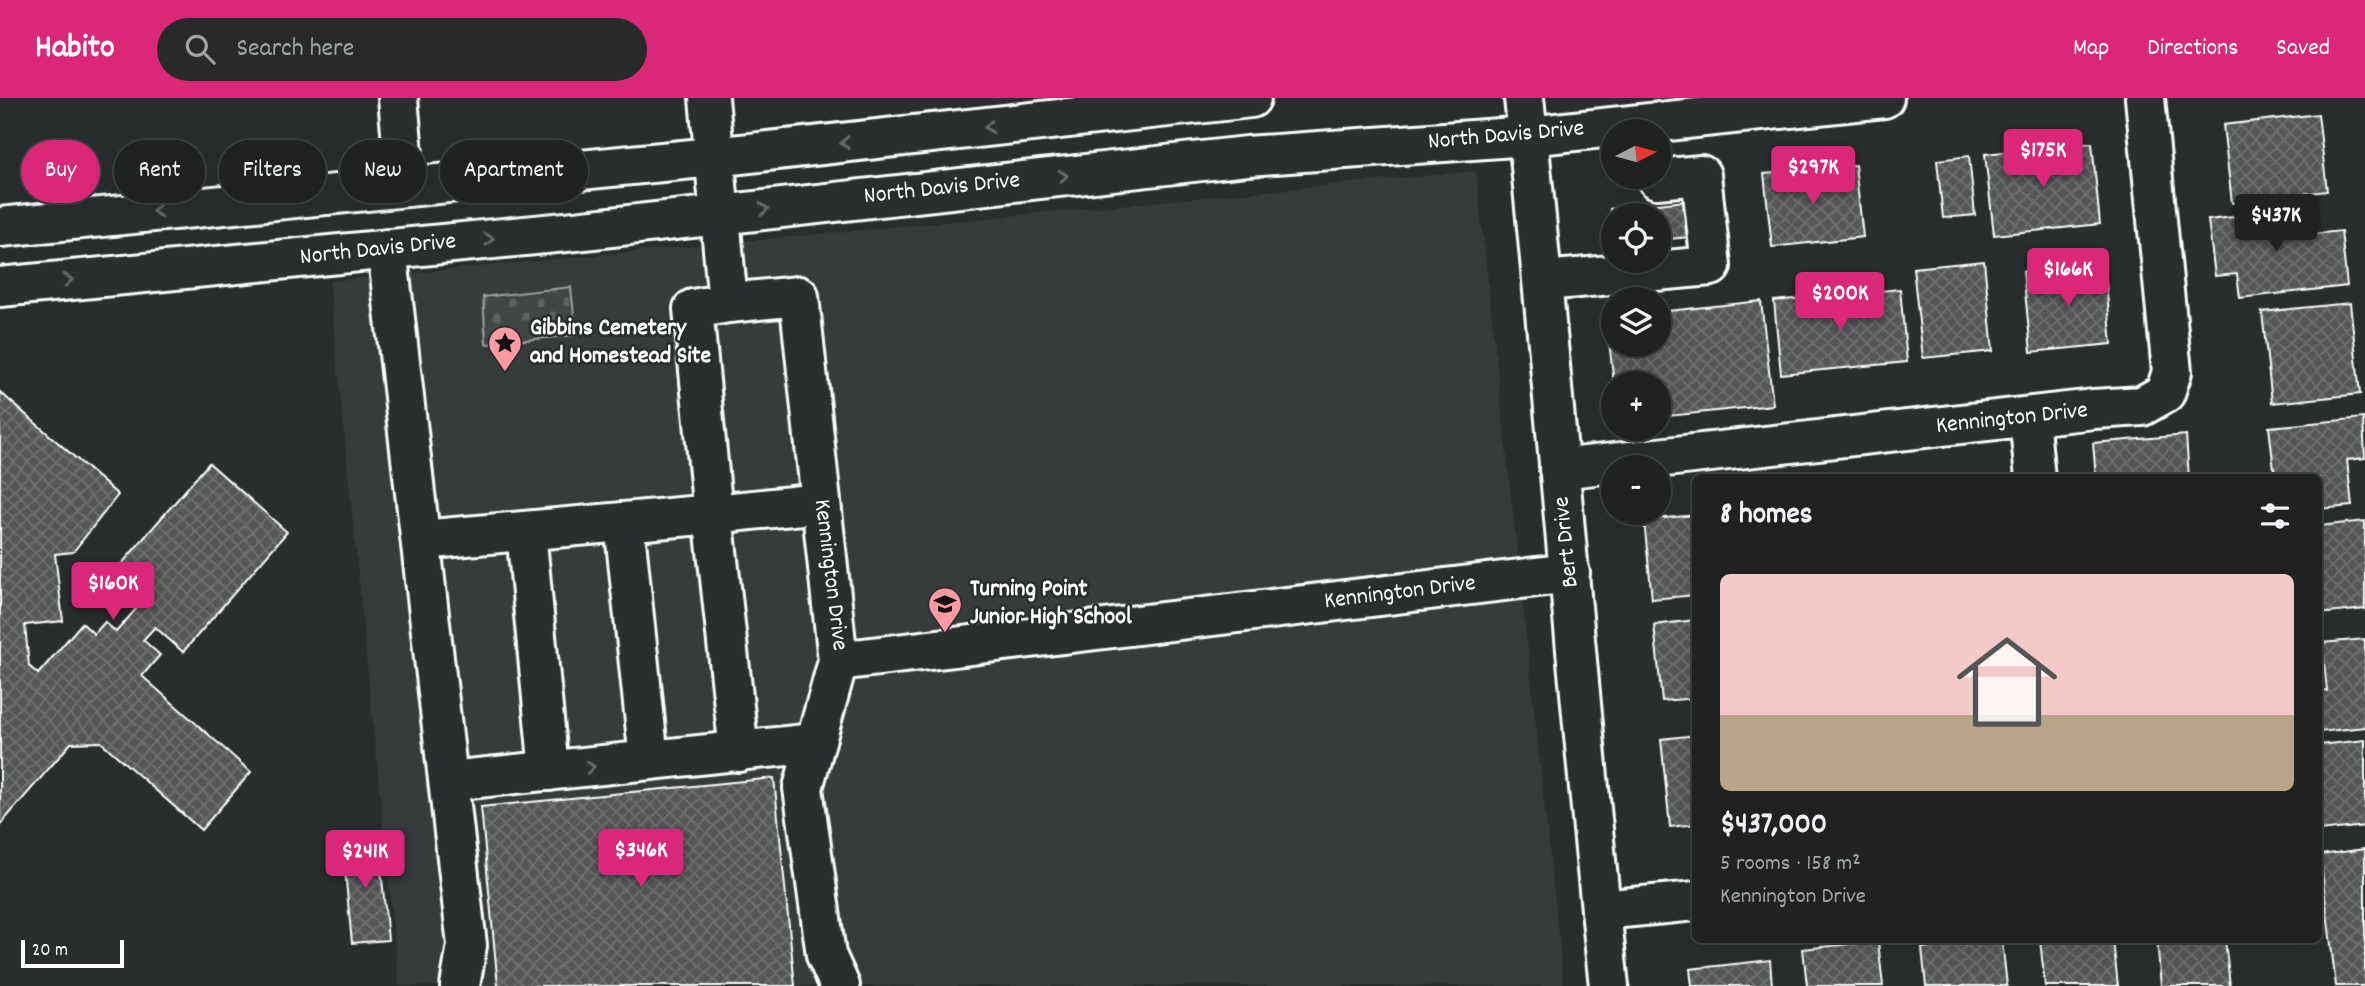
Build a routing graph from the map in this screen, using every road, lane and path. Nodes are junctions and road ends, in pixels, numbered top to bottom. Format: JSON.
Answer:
{"nodes":[{"id":1,"x":398,"y":98,"type":"edge"},
{"id":2,"x":709,"y":98,"type":"edge"},
{"id":3,"x":1242,"y":98,"type":"edge"},
{"id":4,"x":1251,"y":98,"type":"edge"},
{"id":5,"x":1524,"y":98,"type":"edge"},
{"id":6,"x":1884,"y":98,"type":"edge"},
{"id":7,"x":2145,"y":98,"type":"edge"},
{"id":8,"x":1671,"y":125,"type":"edge"},
{"id":9,"x":1601,"y":131,"type":"edge"},
{"id":10,"x":1528,"y":136,"type":"junction"},
{"id":11,"x":402,"y":140,"type":"edge"},
{"id":12,"x":713,"y":157,"type":"junction"},
{"id":13,"x":1671,"y":177,"type":"edge"},
{"id":14,"x":426,"y":185,"type":"edge"},
{"id":15,"x":340,"y":194,"type":"edge"},
{"id":16,"x":719,"y":214,"type":"junction"},
{"id":17,"x":0,"y":227,"type":"edge"},
{"id":18,"x":387,"y":249,"type":"junction"},
{"id":19,"x":1544,"y":281,"type":"junction"},
{"id":20,"x":0,"y":287,"type":"edge"},
{"id":21,"x":728,"y":303,"type":"junction"},
{"id":22,"x":2029,"y":417,"type":"junction"},
{"id":23,"x":1559,"y":469,"type":"junction"},
{"id":24,"x":2035,"y":474,"type":"edge"},
{"id":25,"x":821,"y":503,"type":"junction"},
{"id":26,"x":713,"y":514,"type":"junction"},
{"id":27,"x":624,"y":522,"type":"junction"},
{"id":28,"x":526,"y":531,"type":"junction"},
{"id":29,"x":421,"y":540,"type":"junction"},
{"id":30,"x":1570,"y":573,"type":"junction"},
{"id":31,"x":838,"y":662,"type":"junction"},
{"id":32,"x":815,"y":744,"type":"junction"},
{"id":33,"x":739,"y":751,"type":"junction"},
{"id":34,"x":649,"y":761,"type":"junction"},
{"id":35,"x":549,"y":771,"type":"junction"},
{"id":36,"x":449,"y":781,"type":"junction"},
{"id":37,"x":1692,"y":901,"type":"edge"},
{"id":38,"x":1601,"y":910,"type":"junction"},
{"id":39,"x":460,"y":986,"type":"edge"},
{"id":40,"x":840,"y":986,"type":"edge"},
{"id":41,"x":1609,"y":986,"type":"edge"}],
"edges":[{"from":1,"to":11,"type":"street"},
{"from":2,"to":12,"type":"street"},
{"from":3,"to":4,"type":"street"},
{"from":3,"to":12,"type":"street","one_way":true},
{"from":5,"to":10,"type":"street","name":"Bert Drive"},
{"from":6,"to":8,"type":"street","name":"North Davis Drive"},
{"from":7,"to":22,"type":"street","name":"Kennington Drive"},
{"from":9,"to":10,"type":"street","name":"North Davis Drive"},
{"from":16,"to":10,"type":"street","name":"North Davis Drive","one_way":true},
{"from":10,"to":19,"type":"street","name":"Bert Drive"},
{"from":12,"to":14,"type":"street"},
{"from":12,"to":16,"type":"street"},
{"from":13,"to":19,"type":"street"},
{"from":15,"to":17,"type":"street","one_way":true},
{"from":18,"to":16,"type":"street","name":"North Davis Drive","one_way":true},
{"from":16,"to":21,"type":"street"},
{"from":20,"to":18,"type":"street","name":"North Davis Drive","one_way":true},
{"from":18,"to":29,"type":"street"},
{"from":19,"to":23,"type":"street","name":"Bert Drive"},
{"from":21,"to":25,"type":"street","name":"Kennington Drive"},
{"from":21,"to":26,"type":"street"},
{"from":22,"to":23,"type":"street","name":"Kennington Drive"},
{"from":22,"to":24,"type":"street"},
{"from":23,"to":30,"type":"street","name":"Bert Drive"},
{"from":25,"to":26,"type":"street"},
{"from":25,"to":31,"type":"street","name":"Kennington Drive"},
{"from":26,"to":27,"type":"street"},
{"from":26,"to":33,"type":"street"},
{"from":27,"to":28,"type":"street"},
{"from":27,"to":34,"type":"street"},
{"from":28,"to":29,"type":"street"},
{"from":28,"to":35,"type":"street"},
{"from":29,"to":36,"type":"street"},
{"from":30,"to":31,"type":"street","name":"Kennington Drive"},
{"from":30,"to":38,"type":"street","name":"Bert Drive"},
{"from":31,"to":32,"type":"street"},
{"from":32,"to":33,"type":"street"},
{"from":32,"to":40,"type":"street"},
{"from":33,"to":34,"type":"street"},
{"from":35,"to":34,"type":"street","one_way":true},
{"from":35,"to":36,"type":"street"},
{"from":36,"to":39,"type":"street"},
{"from":37,"to":38,"type":"street"},
{"from":38,"to":41,"type":"street","name":"Bert Drive"}]}
